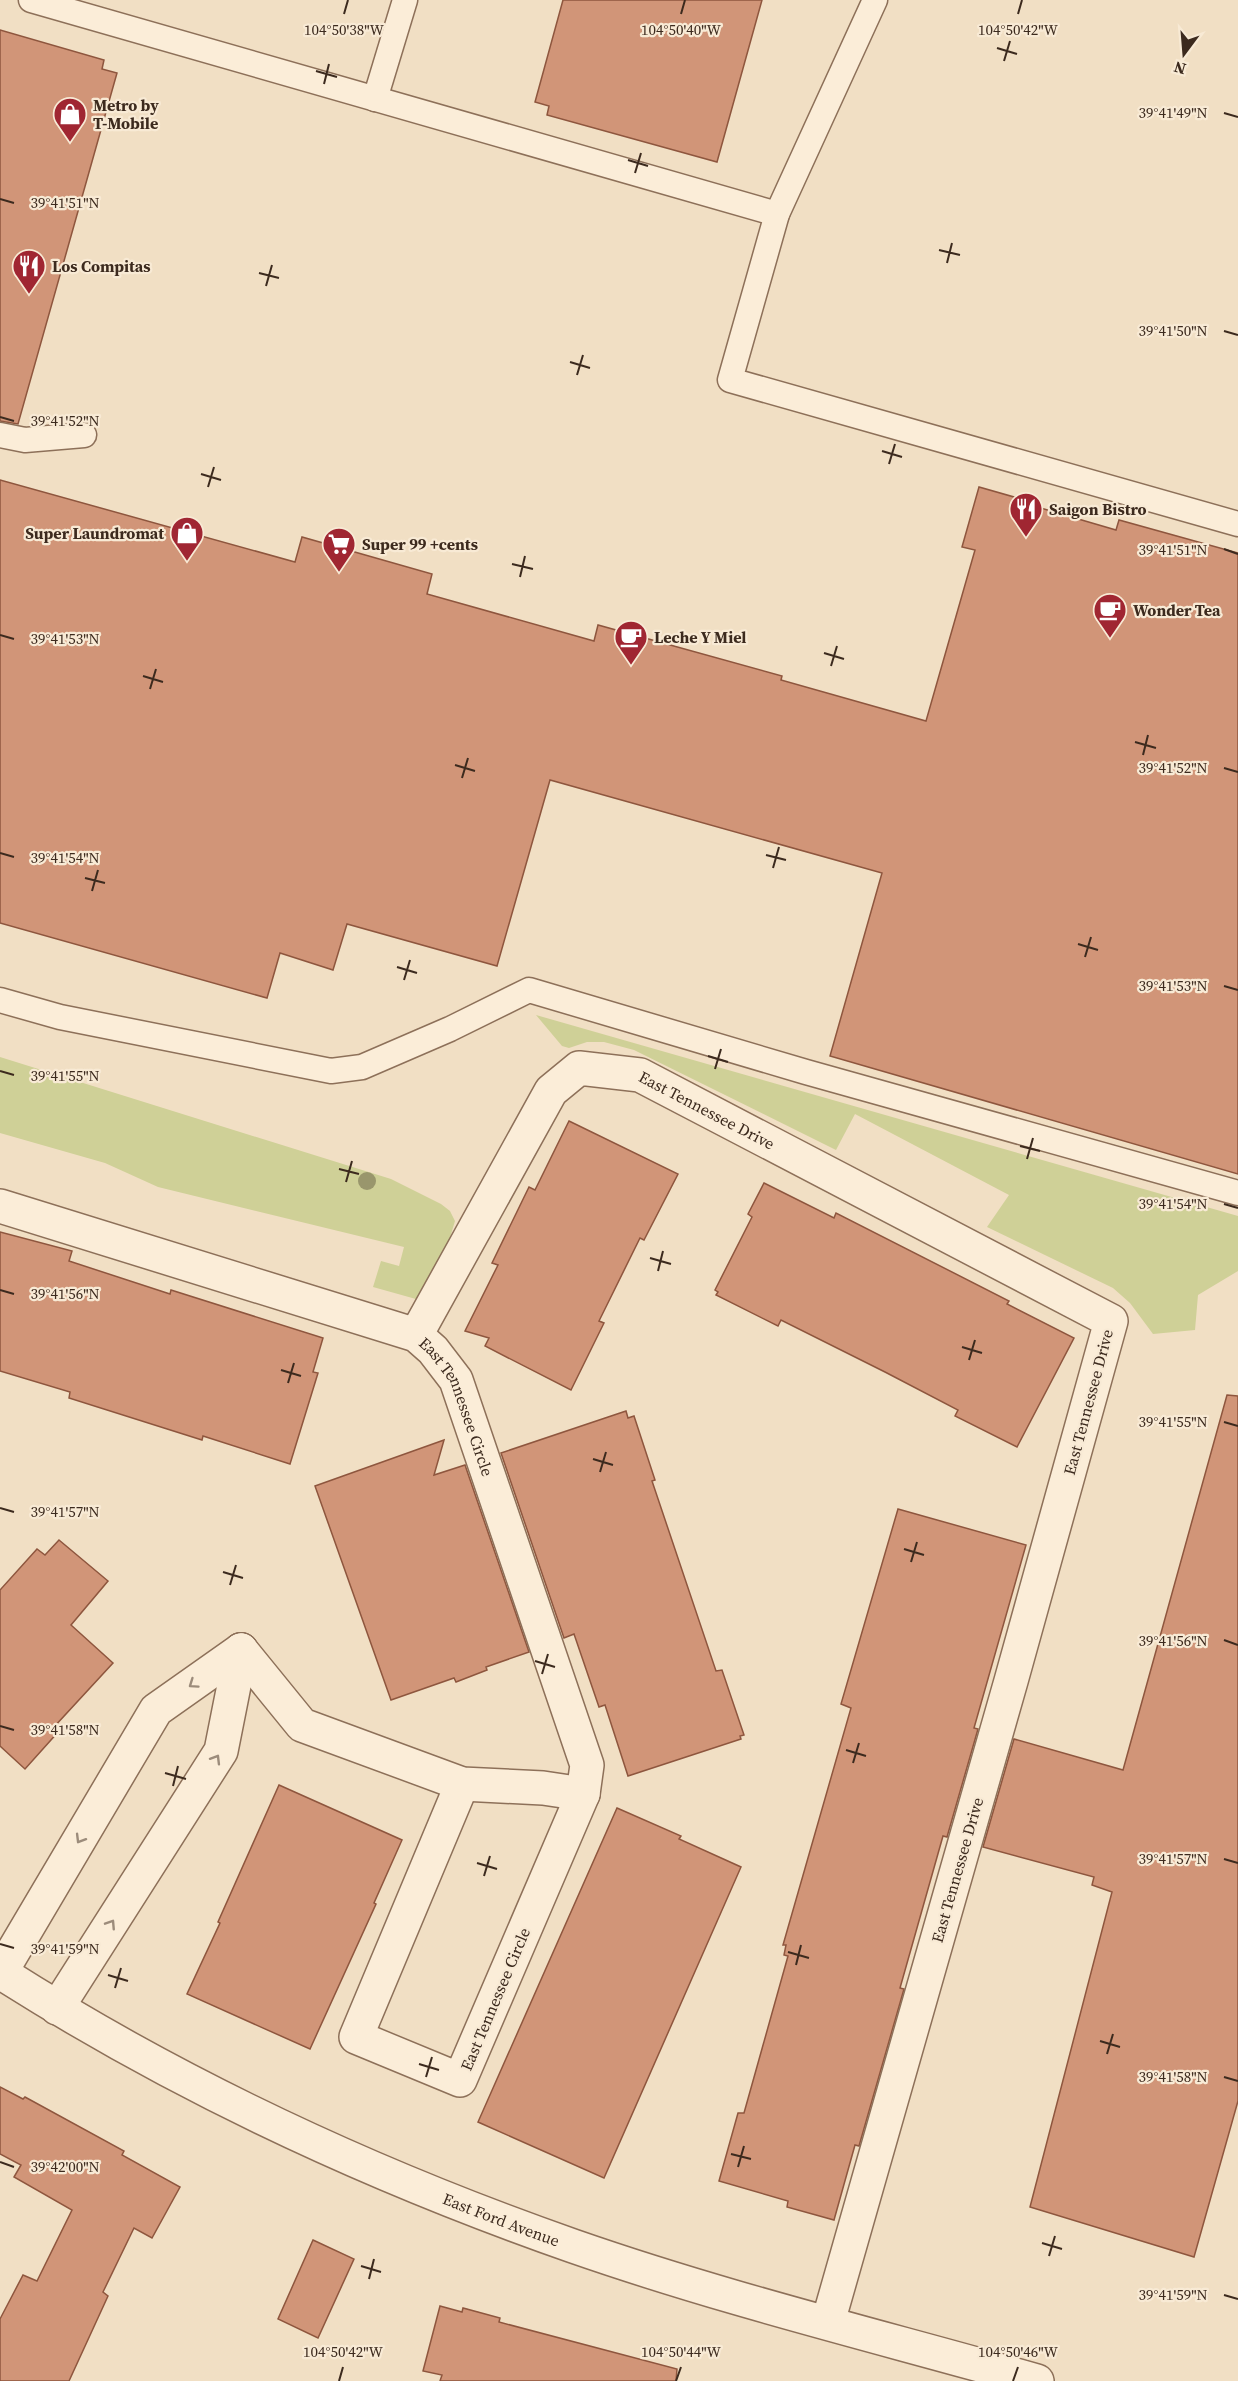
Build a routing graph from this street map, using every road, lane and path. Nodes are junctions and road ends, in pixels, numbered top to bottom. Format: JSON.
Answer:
{"nodes":[{"id":1,"x":31,"y":0,"type":"edge"},
{"id":2,"x":405,"y":0,"type":"edge"},
{"id":3,"x":874,"y":0,"type":"edge"},
{"id":4,"x":375,"y":99,"type":"junction"},
{"id":5,"x":777,"y":214,"type":"junction"},
{"id":6,"x":0,"y":435,"type":"edge"},
{"id":7,"x":84,"y":435,"type":"dead end"},
{"id":8,"x":1238,"y":524,"type":"edge"},
{"id":9,"x":0,"y":1000,"type":"edge"},
{"id":10,"x":1238,"y":1193,"type":"edge"},
{"id":11,"x":0,"y":1206,"type":"edge"},
{"id":12,"x":416,"y":1335,"type":"junction"},
{"id":13,"x":241,"y":1650,"type":"junction"},
{"id":14,"x":462,"y":1784,"type":"junction"},
{"id":15,"x":584,"y":1794,"type":"junction"},
{"id":16,"x":0,"y":1972,"type":"edge"},
{"id":17,"x":57,"y":2008,"type":"junction"},
{"id":18,"x":828,"y":2322,"type":"junction"},
{"id":19,"x":1037,"y":2381,"type":"edge"}],
"edges":[{"from":1,"to":4,"type":"lane"},
{"from":2,"to":4,"type":"lane"},
{"from":3,"to":5,"type":"lane"},
{"from":4,"to":5,"type":"lane"},
{"from":5,"to":8,"type":"lane"},
{"from":6,"to":7,"type":"lane"},
{"from":9,"to":10,"type":"lane"},
{"from":11,"to":12,"type":"street","name":"East Tennessee Circle"},
{"from":12,"to":15,"type":"street","name":"East Tennessee Circle"},
{"from":12,"to":18,"type":"street","name":"East Tennessee Drive"},
{"from":13,"to":14,"type":"street"},
{"from":13,"to":16,"type":"street","one_way":true},
{"from":17,"to":13,"type":"street","one_way":true},
{"from":14,"to":15,"type":"street"},
{"from":14,"to":15,"type":"street","name":"East Tennessee Circle"},
{"from":16,"to":17,"type":"street","name":"East Ford Avenue"},
{"from":17,"to":18,"type":"street","name":"East Ford Avenue"},
{"from":18,"to":19,"type":"street","name":"East Ford Avenue"}]}
